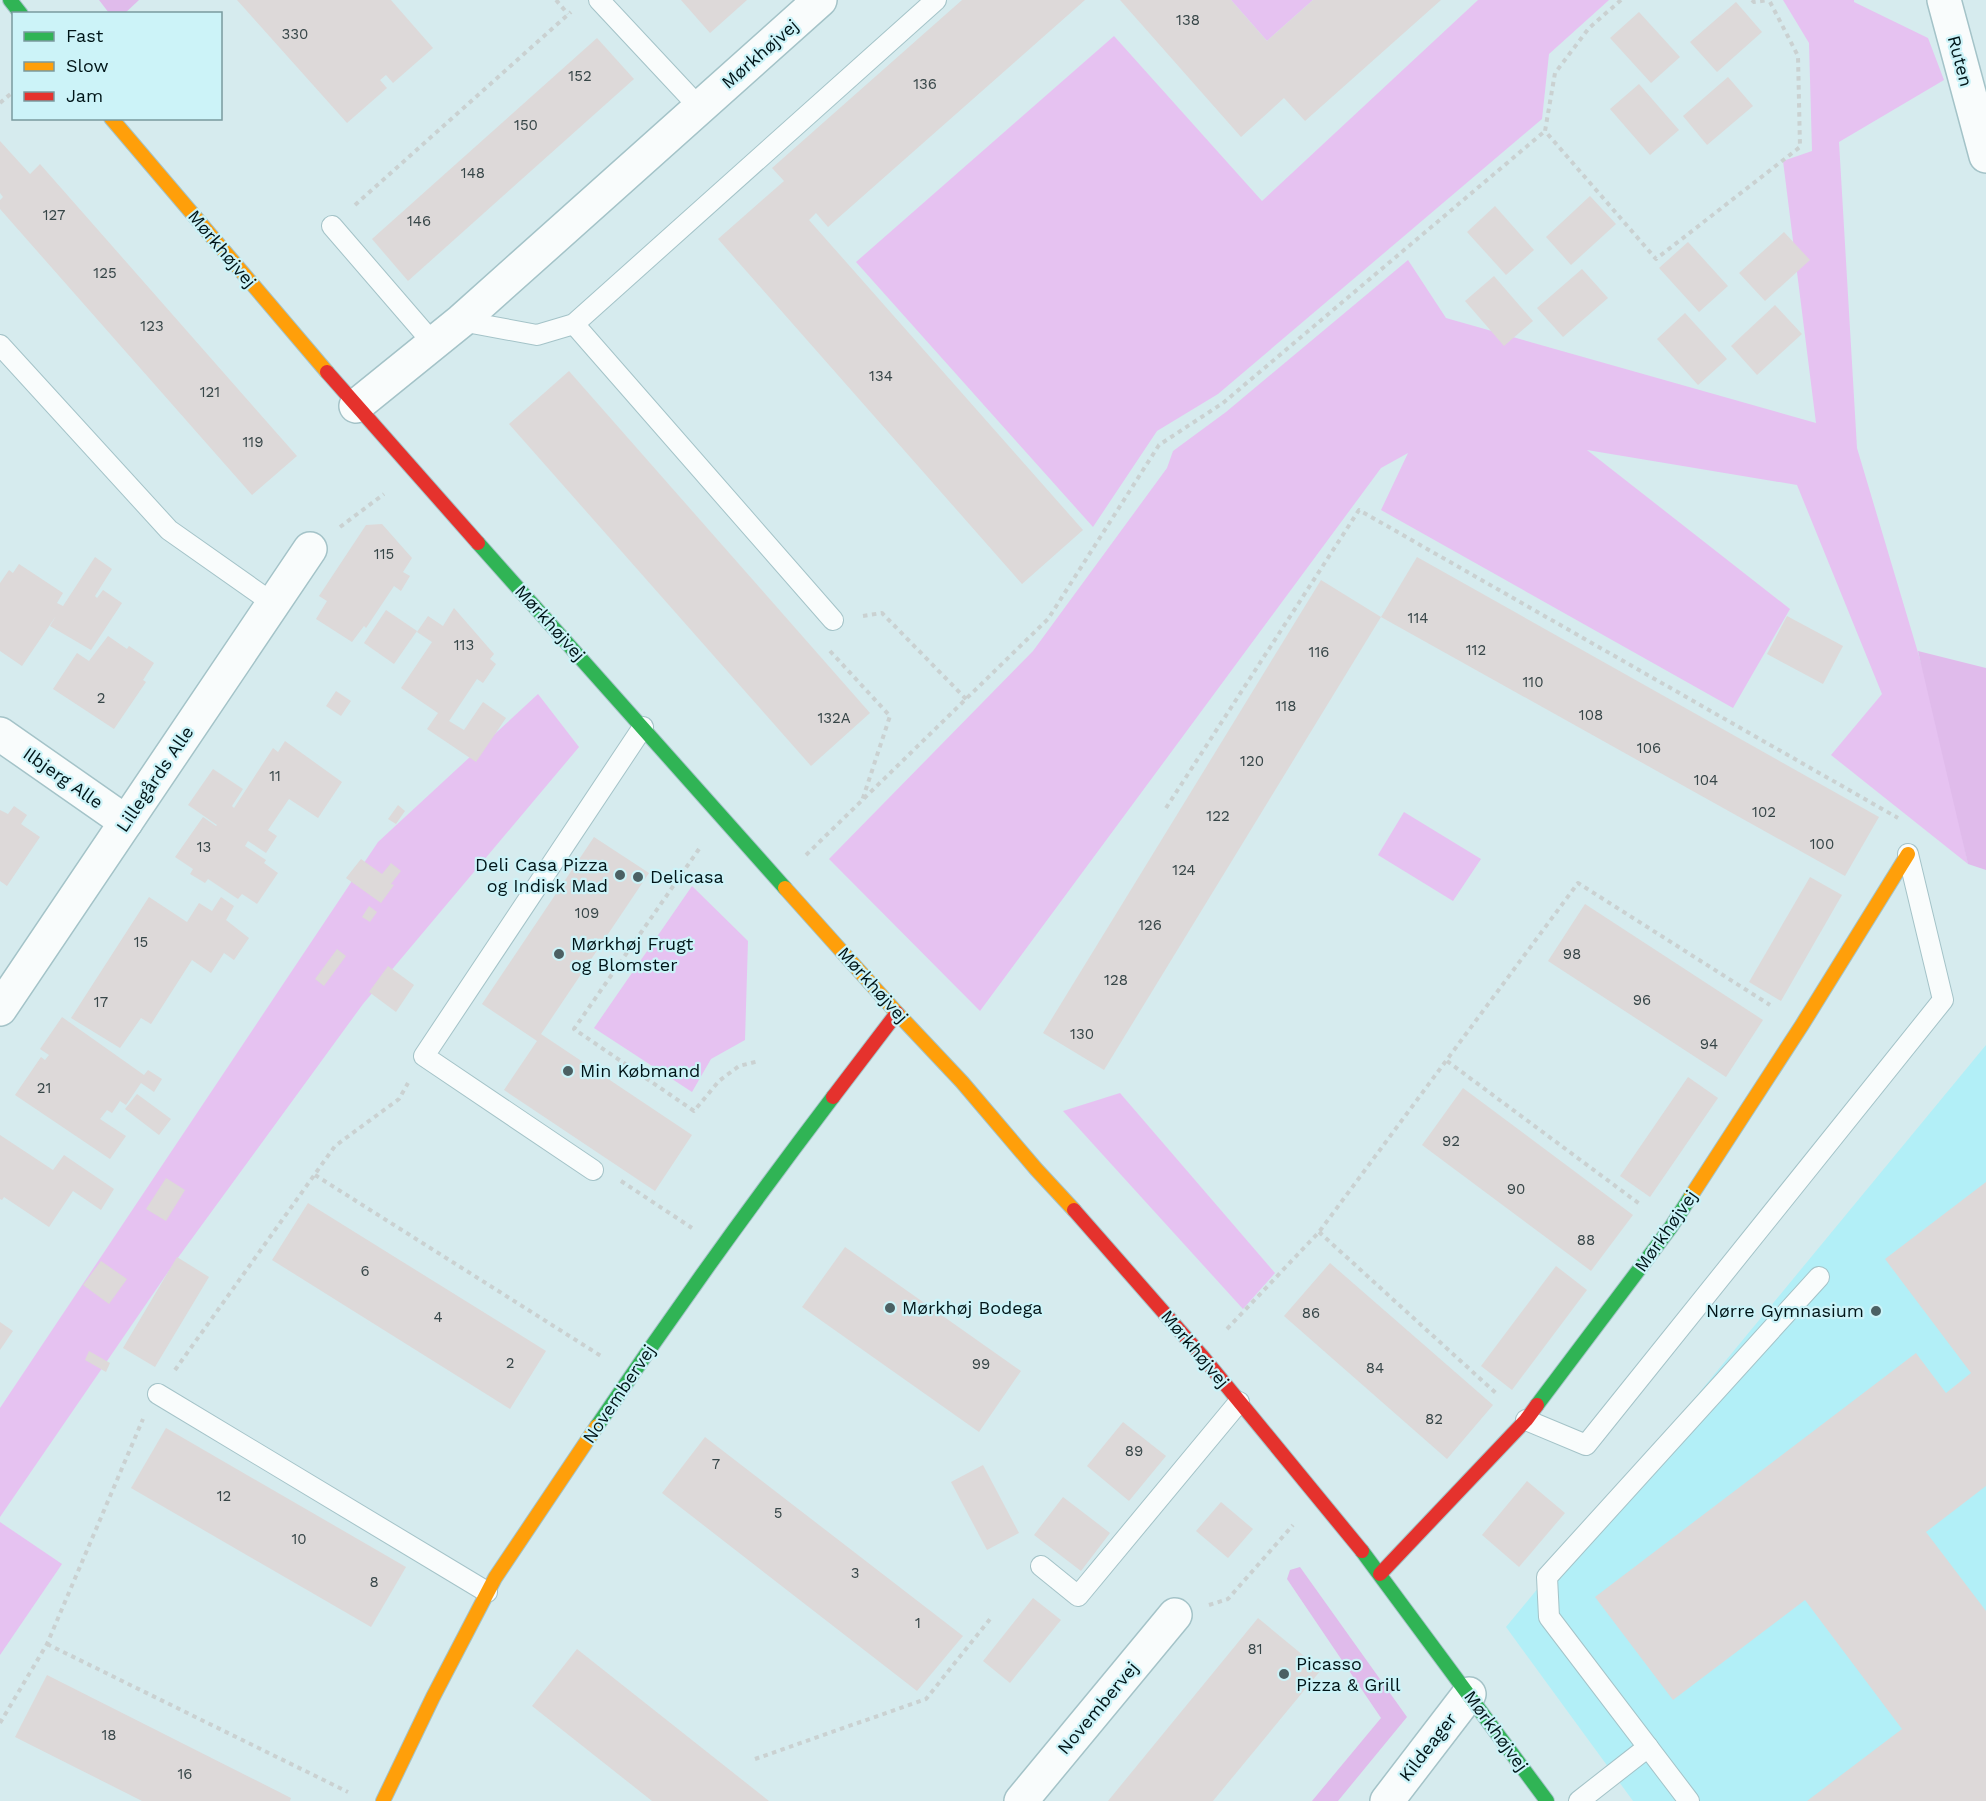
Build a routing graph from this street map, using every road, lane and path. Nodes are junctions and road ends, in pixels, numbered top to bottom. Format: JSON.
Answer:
{"nodes":[{"id":1,"x":10,"y":0,"type":"edge"},
{"id":2,"x":556,"y":0,"type":"edge"},
{"id":3,"x":599,"y":0,"type":"edge"},
{"id":4,"x":820,"y":0,"type":"edge"},
{"id":5,"x":936,"y":0,"type":"edge"},
{"id":6,"x":1621,"y":0,"type":"edge"},
{"id":7,"x":1752,"y":0,"type":"edge"},
{"id":8,"x":1769,"y":0,"type":"edge"},
{"id":9,"x":1944,"y":0,"type":"edge"},
{"id":10,"x":575,"y":7,"type":"dead end"},
{"id":11,"x":19,"y":12,"type":"edge"},
{"id":12,"x":568,"y":14,"type":"junction"},
{"id":13,"x":12,"y":93,"type":"edge"},
{"id":14,"x":0,"y":103,"type":"edge"},
{"id":15,"x":699,"y":107,"type":"junction"},
{"id":16,"x":113,"y":120,"type":"edge"},
{"id":17,"x":1545,"y":131,"type":"junction"},
{"id":18,"x":1986,"y":156,"type":"edge"},
{"id":19,"x":333,"y":226,"type":"joint"},
{"id":20,"x":460,"y":321,"type":"junction"},
{"id":21,"x":574,"y":324,"type":"junction"},
{"id":22,"x":433,"y":343,"type":"junction"},
{"id":23,"x":0,"y":345,"type":"edge"},
{"id":24,"x":356,"y":406,"type":"junction"},
{"id":25,"x":414,"y":471,"type":"junction"},
{"id":26,"x":310,"y":549,"type":"joint"},
{"id":27,"x":274,"y":604,"type":"junction"},
{"id":28,"x":833,"y":620,"type":"junction"},
{"id":29,"x":967,"y":700,"type":"junction"},
{"id":30,"x":643,"y":727,"type":"junction"},
{"id":31,"x":0,"y":734,"type":"edge"},
{"id":32,"x":861,"y":802,"type":"junction"},
{"id":33,"x":1166,"y":808,"type":"dead end"},
{"id":34,"x":722,"y":817,"type":"junction"},
{"id":35,"x":126,"y":822,"type":"junction"},
{"id":36,"x":1908,"y":854,"type":"junction"},
{"id":37,"x":780,"y":880,"type":"junction"},
{"id":38,"x":0,"y":1009,"type":"edge"},
{"id":39,"x":897,"y":1013,"type":"junction"},
{"id":40,"x":1802,"y":1025,"type":"junction"},
{"id":41,"x":759,"y":1060,"type":"dead end"},
{"id":42,"x":1447,"y":1061,"type":"junction"},
{"id":43,"x":593,"y":1170,"type":"joint"},
{"id":44,"x":315,"y":1175,"type":"dead end"},
{"id":45,"x":1671,"y":1227,"type":"junction"},
{"id":46,"x":1319,"y":1232,"type":"junction"},
{"id":47,"x":722,"y":1249,"type":"junction"},
{"id":48,"x":1819,"y":1277,"type":"dead end"},
{"id":49,"x":1202,"y":1356,"type":"junction"},
{"id":50,"x":632,"y":1375,"type":"junction"},
{"id":51,"x":158,"y":1394,"type":"dead end"},
{"id":52,"x":1239,"y":1402,"type":"junction"},
{"id":53,"x":1526,"y":1420,"type":"junction"},
{"id":54,"x":1318,"y":1498,"type":"junction"},
{"id":55,"x":1041,"y":1566,"type":"dead end"},
{"id":56,"x":1380,"y":1574,"type":"junction"},
{"id":57,"x":487,"y":1592,"type":"junction"},
{"id":58,"x":1175,"y":1615,"type":"joint"},
{"id":59,"x":990,"y":1619,"type":"dead end"},
{"id":60,"x":47,"y":1644,"type":"dead end"},
{"id":61,"x":1469,"y":1694,"type":"junction"},
{"id":62,"x":1648,"y":1747,"type":"junction"},
{"id":63,"x":755,"y":1759,"type":"dead end"},
{"id":64,"x":355,"y":1796,"type":"dead end"},
{"id":65,"x":383,"y":1801,"type":"edge"},
{"id":66,"x":1021,"y":1801,"type":"edge"},
{"id":67,"x":1387,"y":1801,"type":"edge"},
{"id":68,"x":1547,"y":1801,"type":"edge"},
{"id":69,"x":1580,"y":1801,"type":"edge"},
{"id":70,"x":1689,"y":1801,"type":"edge"}],
"edges":[{"from":1,"to":11,"type":"street"},
{"from":2,"to":12,"type":"path"},
{"from":3,"to":15,"type":"lane"},
{"from":4,"to":15,"type":"street","name":"Mørkhøjvej"},
{"from":5,"to":21,"type":"lane"},
{"from":6,"to":17,"type":"path"},
{"from":7,"to":8,"type":"path"},
{"from":8,"to":17,"type":"path"},
{"from":9,"to":18,"type":"street","name":"Ruten"},
{"from":10,"to":12,"type":"path"},
{"from":12,"to":19,"type":"path"},
{"from":13,"to":14,"type":"path"},
{"from":15,"to":20,"type":"street","name":"Mørkhøjvej"},
{"from":16,"to":24,"type":"street","name":"Mørkhøjvej"},
{"from":17,"to":29,"type":"path"},
{"from":19,"to":22,"type":"lane"},
{"from":20,"to":21,"type":"lane"},
{"from":20,"to":22,"type":"street","name":"Mørkhøjvej"},
{"from":21,"to":28,"type":"lane"},
{"from":22,"to":24,"type":"street","name":"Mørkhøjvej"},
{"from":23,"to":27,"type":"lane"},
{"from":24,"to":25,"type":"street","name":"Mørkhøjvej"},
{"from":25,"to":26,"type":"path"},
{"from":25,"to":30,"type":"street","name":"Mørkhøjvej"},
{"from":26,"to":27,"type":"street","name":"Lillegårds Alle"},
{"from":27,"to":35,"type":"street","name":"Lillegårds Alle"},
{"from":28,"to":29,"type":"path"},
{"from":28,"to":32,"type":"path"},
{"from":29,"to":32,"type":"path"},
{"from":30,"to":34,"type":"street","name":"Mørkhøjvej"},
{"from":30,"to":43,"type":"lane"},
{"from":31,"to":35,"type":"street","name":"Ilbjerg Alle"},
{"from":32,"to":37,"type":"path"},
{"from":33,"to":36,"type":"path"},
{"from":34,"to":37,"type":"street","name":"Mørkhøjvej"},
{"from":34,"to":41,"type":"path"},
{"from":35,"to":38,"type":"street","name":"Lillegårds Alle"},
{"from":36,"to":40,"type":"street","name":"Mørkhøjvej"},
{"from":36,"to":53,"type":"lane"},
{"from":37,"to":39,"type":"street","name":"Mørkhøjvej"},
{"from":39,"to":47,"type":"street","name":"Novembervej"},
{"from":39,"to":49,"type":"street","name":"Mørkhøjvej"},
{"from":40,"to":42,"type":"path"},
{"from":40,"to":45,"type":"street","name":"Mørkhøjvej"},
{"from":42,"to":45,"type":"path"},
{"from":42,"to":46,"type":"path"},
{"from":43,"to":47,"type":"path"},
{"from":44,"to":50,"type":"path"},
{"from":45,"to":53,"type":"street","name":"Mørkhøjvej"},
{"from":46,"to":49,"type":"path"},
{"from":46,"to":53,"type":"path"},
{"from":47,"to":50,"type":"street","name":"Novembervej"},
{"from":48,"to":62,"type":"lane"},
{"from":49,"to":52,"type":"street","name":"Mørkhøjvej"},
{"from":50,"to":57,"type":"street","name":"Novembervej"},
{"from":51,"to":57,"type":"lane"},
{"from":52,"to":54,"type":"street","name":"Mørkhøjvej"},
{"from":52,"to":55,"type":"lane"},
{"from":53,"to":56,"type":"street","name":"Mørkhøjvej"},
{"from":54,"to":56,"type":"street","name":"Mørkhøjvej"},
{"from":54,"to":58,"type":"path"},
{"from":56,"to":61,"type":"street","name":"Mørkhøjvej"},
{"from":57,"to":65,"type":"street","name":"Novembervej"},
{"from":58,"to":66,"type":"street","name":"Novembervej"},
{"from":59,"to":63,"type":"path"},
{"from":60,"to":64,"type":"path"},
{"from":61,"to":67,"type":"street","name":"Kildeager"},
{"from":61,"to":68,"type":"street","name":"Mørkhøjvej"},
{"from":62,"to":69,"type":"lane"},
{"from":62,"to":70,"type":"lane"}]}
